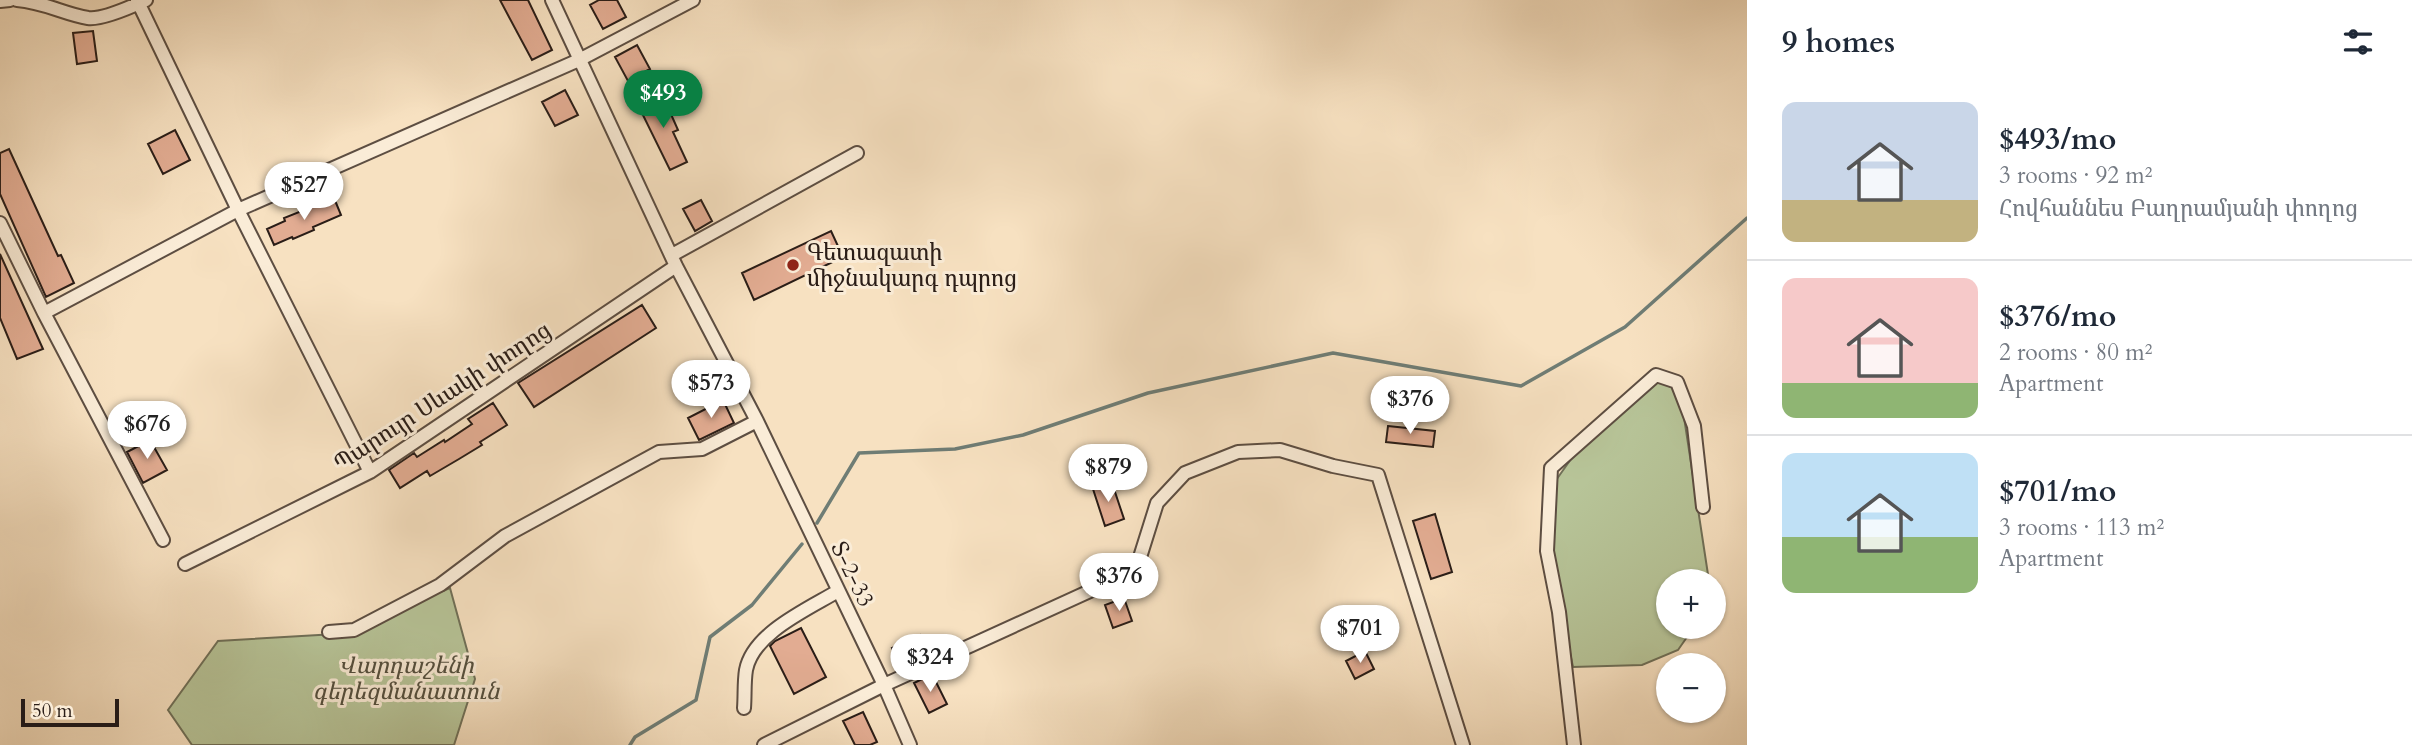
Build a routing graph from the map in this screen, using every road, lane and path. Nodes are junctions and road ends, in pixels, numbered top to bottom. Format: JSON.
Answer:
{"nodes":[{"id":1,"x":10,"y":0,"type":"edge"},
{"id":2,"x":17,"y":0,"type":"edge"},
{"id":3,"x":552,"y":0,"type":"edge"},
{"id":4,"x":693,"y":0,"type":"edge"},
{"id":5,"x":0,"y":1,"type":"edge"},
{"id":6,"x":141,"y":1,"type":"edge"},
{"id":7,"x":579,"y":60,"type":"junction"},
{"id":8,"x":857,"y":153,"type":"dead end"},
{"id":9,"x":238,"y":210,"type":"junction"},
{"id":10,"x":0,"y":223,"type":"edge"},
{"id":11,"x":674,"y":261,"type":"junction"},
{"id":12,"x":44,"y":313,"type":"junction"},
{"id":13,"x":757,"y":421,"type":"junction"},
{"id":14,"x":370,"y":472,"type":"junction"},
{"id":15,"x":1703,"y":507,"type":"dead end"},
{"id":16,"x":163,"y":540,"type":"dead end"},
{"id":17,"x":185,"y":564,"type":"dead end"},
{"id":18,"x":838,"y":591,"type":"junction"},
{"id":19,"x":329,"y":632,"type":"dead end"},
{"id":20,"x":884,"y":685,"type":"junction"},
{"id":21,"x":744,"y":708,"type":"dead end"},
{"id":22,"x":764,"y":745,"type":"edge"},
{"id":23,"x":910,"y":745,"type":"edge"},
{"id":24,"x":1463,"y":745,"type":"edge"},
{"id":25,"x":1574,"y":745,"type":"edge"}],
"edges":[{"from":1,"to":5,"type":"street"},
{"from":2,"to":6,"type":"street"},
{"from":3,"to":7,"type":"street","number":"Տ-2-33"},
{"from":4,"to":7,"type":"street"},
{"from":6,"to":9,"type":"street"},
{"from":7,"to":9,"type":"street"},
{"from":7,"to":11,"type":"street","number":"Տ-2-33"},
{"from":8,"to":11,"type":"street","name":"Պարույր Սևակի փողոց"},
{"from":9,"to":12,"type":"street"},
{"from":9,"to":14,"type":"street"},
{"from":10,"to":12,"type":"street"},
{"from":11,"to":13,"type":"street","number":"Տ-2-33"},
{"from":11,"to":14,"type":"street","name":"Պարույր Սևակի փողոց"},
{"from":12,"to":16,"type":"street"},
{"from":13,"to":18,"type":"street","name":"Տ-2-33","number":"Տ-2-33"},
{"from":13,"to":19,"type":"street"},
{"from":14,"to":17,"type":"street","name":"Պարույր Սևակի փողոց"},
{"from":15,"to":25,"type":"street"},
{"from":18,"to":20,"type":"street","name":"Տ-2-33","number":"Տ-2-33"},
{"from":18,"to":21,"type":"street"},
{"from":20,"to":22,"type":"street"},
{"from":20,"to":23,"type":"street","name":"Տ-2-33","number":"Տ-2-33"},
{"from":20,"to":24,"type":"street"}]}
